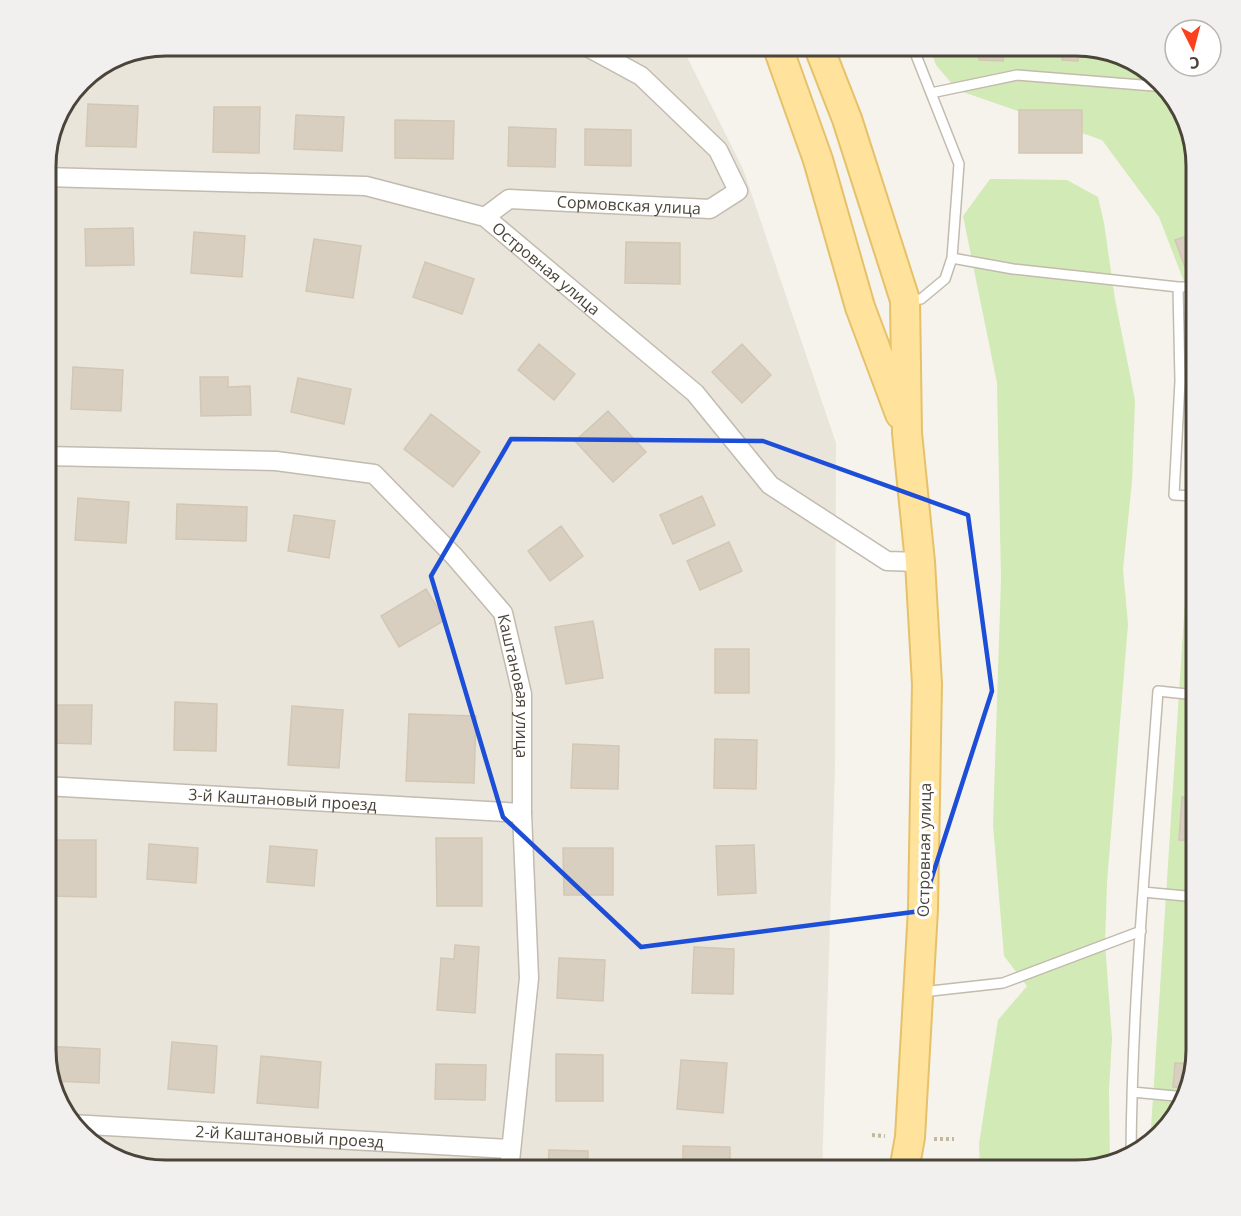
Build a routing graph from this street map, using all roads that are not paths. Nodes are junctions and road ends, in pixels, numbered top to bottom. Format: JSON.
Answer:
{"nodes":[{"id":1,"x":604,"y":56,"type":"edge"},
{"id":2,"x":781,"y":56,"type":"edge"},
{"id":3,"x":822,"y":56,"type":"edge"},
{"id":4,"x":916,"y":56,"type":"edge"},
{"id":5,"x":1151,"y":86,"type":"edge"},
{"id":6,"x":931,"y":93,"type":"junction"},
{"id":7,"x":56,"y":177,"type":"edge"},
{"id":8,"x":485,"y":217,"type":"junction"},
{"id":9,"x":952,"y":258,"type":"junction"},
{"id":10,"x":1178,"y":287,"type":"junction"},
{"id":11,"x":1186,"y":287,"type":"edge"},
{"id":12,"x":905,"y":300,"type":"junction"},
{"id":13,"x":907,"y":433,"type":"junction"},
{"id":14,"x":56,"y":456,"type":"edge"},
{"id":15,"x":1186,"y":496,"type":"edge"},
{"id":16,"x":920,"y":562,"type":"junction"},
{"id":17,"x":1186,"y":694,"type":"edge"},
{"id":18,"x":56,"y":787,"type":"edge"},
{"id":19,"x":522,"y":813,"type":"junction"},
{"id":20,"x":1143,"y":892,"type":"junction"},
{"id":21,"x":1186,"y":896,"type":"edge"},
{"id":22,"x":1141,"y":931,"type":"junction"},
{"id":23,"x":918,"y":992,"type":"junction"},
{"id":24,"x":1132,"y":1092,"type":"junction"},
{"id":25,"x":1175,"y":1096,"type":"edge"},
{"id":26,"x":85,"y":1125,"type":"edge"},
{"id":27,"x":910,"y":1137,"type":"junction"},
{"id":28,"x":1131,"y":1145,"type":"edge"},
{"id":29,"x":509,"y":1149,"type":"junction"},
{"id":30,"x":508,"y":1160,"type":"edge"},
{"id":31,"x":906,"y":1160,"type":"edge"},
{"id":32,"x":911,"y":1160,"type":"edge"}],
"edges":[{"from":1,"to":8,"type":"street","name":"Сормовская улица"},
{"from":2,"to":13,"type":"main road","name":"Островная улица"},
{"from":3,"to":12,"type":"main road","name":"Островная улица"},
{"from":4,"to":6,"type":"lane"},
{"from":5,"to":6,"type":"lane"},
{"from":6,"to":9,"type":"lane"},
{"from":7,"to":8,"type":"street","name":"Островная улица"},
{"from":8,"to":16,"type":"street","name":"Островная улица"},
{"from":9,"to":10,"type":"lane"},
{"from":9,"to":12,"type":"lane"},
{"from":10,"to":11,"type":"lane"},
{"from":10,"to":15,"type":"lane"},
{"from":12,"to":13,"type":"main road","name":"Островная улица"},
{"from":13,"to":16,"type":"main road","name":"Островная улица"},
{"from":14,"to":19,"type":"street","name":"Каштановая улица"},
{"from":16,"to":23,"type":"main road","name":"Островная улица"},
{"from":17,"to":20,"type":"lane"},
{"from":18,"to":19,"type":"street","name":"3-й Каштановый проезд"},
{"from":19,"to":29,"type":"street","name":"Каштановая улица"},
{"from":20,"to":21,"type":"lane"},
{"from":20,"to":22,"type":"lane"},
{"from":22,"to":23,"type":"lane"},
{"from":22,"to":24,"type":"lane"},
{"from":23,"to":27,"type":"main road","name":"Островная улица"},
{"from":24,"to":25,"type":"lane"},
{"from":24,"to":28,"type":"lane"},
{"from":26,"to":29,"type":"street","name":"2-й Каштановый проезд"},
{"from":27,"to":31,"type":"main road","name":"Островная улица"},
{"from":27,"to":32,"type":"main road","name":"Островная улица"},
{"from":29,"to":30,"type":"street","name":"Каштановая улица"}]}
